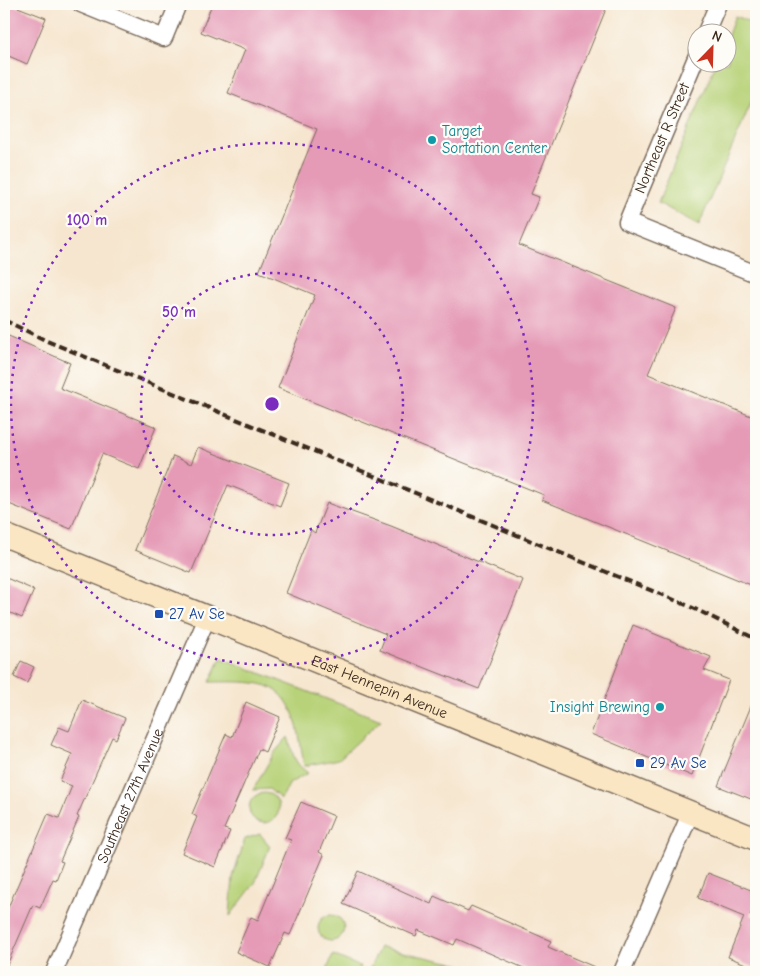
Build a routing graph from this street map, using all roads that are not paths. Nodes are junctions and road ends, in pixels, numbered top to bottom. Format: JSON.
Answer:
{"nodes":[{"id":1,"x":82,"y":4,"type":"edge"},
{"id":2,"x":178,"y":4,"type":"edge"},
{"id":3,"x":718,"y":4,"type":"edge"},
{"id":4,"x":710,"y":22,"type":"edge"},
{"id":5,"x":690,"y":72,"type":"edge"},
{"id":6,"x":756,"y":274,"type":"edge"},
{"id":7,"x":4,"y":535,"type":"edge"},
{"id":8,"x":208,"y":618,"type":"junction"},
{"id":9,"x":691,"y":812,"type":"junction"},
{"id":10,"x":756,"y":839,"type":"edge"},
{"id":11,"x":54,"y":972,"type":"edge"},
{"id":12,"x":622,"y":972,"type":"edge"}],
"edges":[{"from":1,"to":2,"type":"street"},
{"from":3,"to":4,"type":"street"},
{"from":5,"to":6,"type":"street","name":"Northeast R Street"},
{"from":7,"to":8,"type":"main road","name":"East Hennepin Avenue"},
{"from":8,"to":9,"type":"main road","name":"East Hennepin Avenue"},
{"from":8,"to":11,"type":"street","name":"Southeast 27th Avenue"},
{"from":9,"to":10,"type":"main road","name":"East Hennepin Avenue"},
{"from":9,"to":12,"type":"street"}]}
